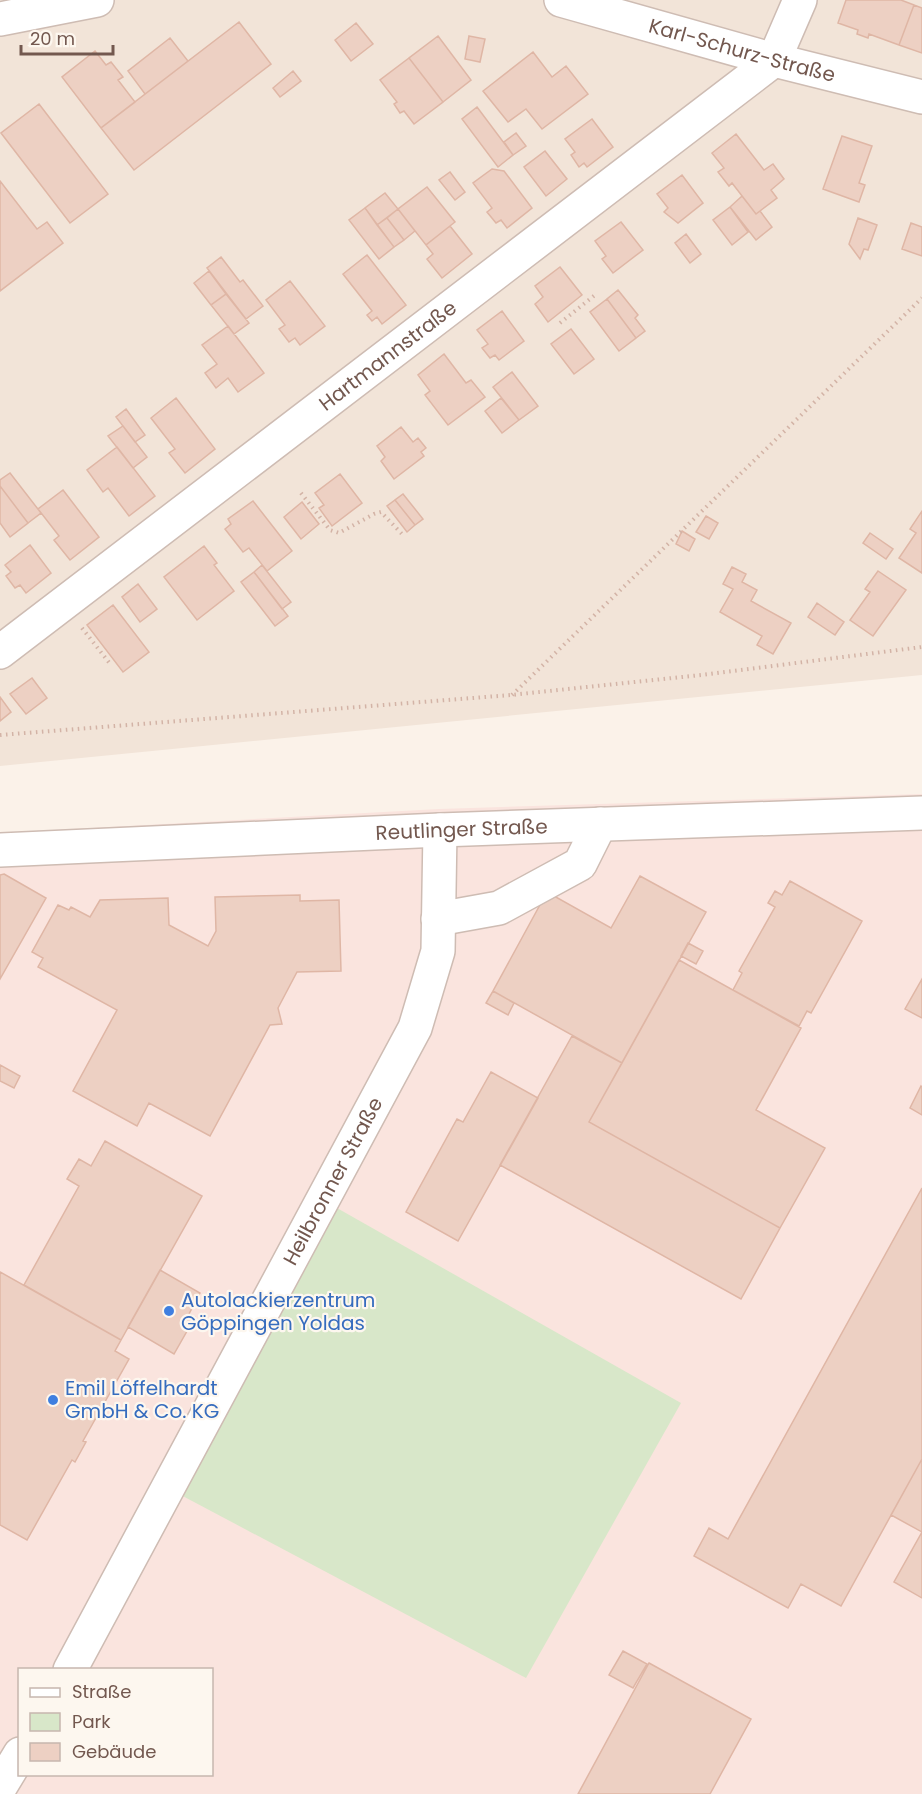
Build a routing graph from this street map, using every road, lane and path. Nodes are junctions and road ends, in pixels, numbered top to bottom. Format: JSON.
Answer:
{"nodes":[{"id":1,"x":97,"y":0,"type":"edge"},
{"id":2,"x":561,"y":0,"type":"edge"},
{"id":3,"x":800,"y":0,"type":"edge"},
{"id":4,"x":0,"y":19,"type":"edge"},
{"id":5,"x":774,"y":60,"type":"junction"},
{"id":6,"x":922,"y":97,"type":"edge"},
{"id":7,"x":595,"y":295,"type":"dead end"},
{"id":8,"x":922,"y":298,"type":"edge"},
{"id":9,"x":560,"y":323,"type":"dead end"},
{"id":10,"x":301,"y":493,"type":"dead end"},
{"id":11,"x":402,"y":534,"type":"dead end"},
{"id":12,"x":62,"y":604,"type":"junction"},
{"id":13,"x":922,"y":647,"type":"edge"},
{"id":14,"x":0,"y":652,"type":"edge"},
{"id":15,"x":111,"y":665,"type":"dead end"},
{"id":16,"x":511,"y":695,"type":"junction"},
{"id":17,"x":0,"y":735,"type":"edge"},
{"id":18,"x":922,"y":813,"type":"edge"},
{"id":19,"x":600,"y":824,"type":"junction"},
{"id":20,"x":440,"y":830,"type":"junction"},
{"id":21,"x":0,"y":850,"type":"edge"},
{"id":22,"x":438,"y":919,"type":"junction"},
{"id":23,"x":71,"y":1668,"type":"edge"},
{"id":24,"x":18,"y":1757,"type":"edge"},
{"id":25,"x":0,"y":1787,"type":"edge"}],
"edges":[{"from":1,"to":4,"type":"street"},
{"from":2,"to":5,"type":"street","name":"Karl-Schurz-Straße"},
{"from":3,"to":5,"type":"street"},
{"from":5,"to":6,"type":"street","name":"Karl-Schurz-Straße"},
{"from":5,"to":12,"type":"street","name":"Hartmannstraße"},
{"from":7,"to":9,"type":"path"},
{"from":8,"to":16,"type":"path"},
{"from":10,"to":11,"type":"path"},
{"from":12,"to":14,"type":"street","name":"Hartmannstraße"},
{"from":12,"to":15,"type":"path"},
{"from":13,"to":16,"type":"path"},
{"from":16,"to":17,"type":"path"},
{"from":18,"to":19,"type":"street","name":"Reutlinger Straße"},
{"from":19,"to":20,"type":"street","name":"Reutlinger Straße"},
{"from":19,"to":22,"type":"street"},
{"from":20,"to":21,"type":"street","name":"Reutlinger Straße"},
{"from":20,"to":22,"type":"street","name":"Heilbronner Straße"},
{"from":22,"to":23,"type":"street","name":"Heilbronner Straße"},
{"from":24,"to":25,"type":"street"}]}
